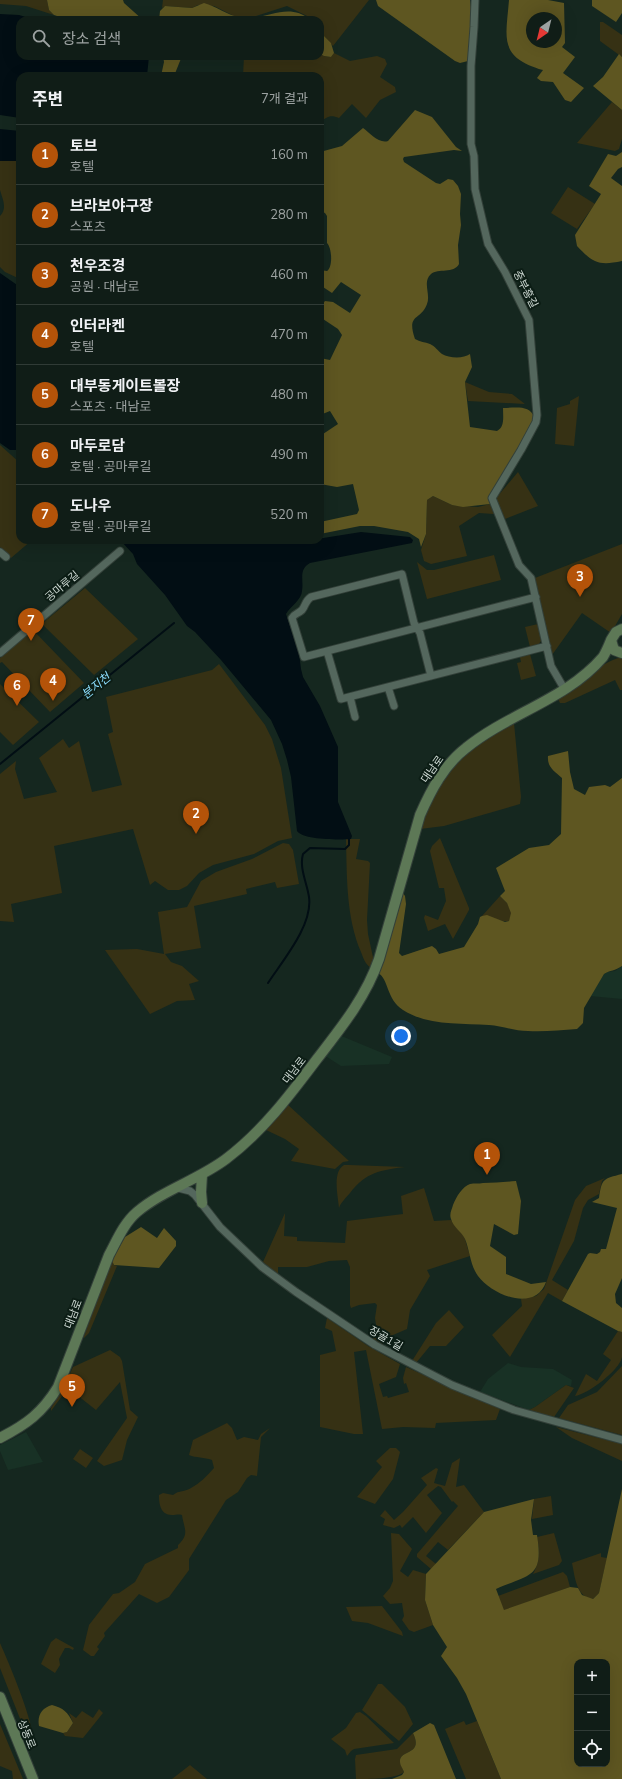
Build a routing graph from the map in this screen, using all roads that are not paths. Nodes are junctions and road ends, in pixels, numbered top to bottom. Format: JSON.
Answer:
{"nodes":[{"id":1,"x":475,"y":0,"type":"edge"},
{"id":2,"x":120,"y":551,"type":"dead end"},
{"id":3,"x":0,"y":552,"type":"edge"},
{"id":4,"x":6,"y":557,"type":"dead end"},
{"id":5,"x":536,"y":597,"type":"junction"},
{"id":6,"x":417,"y":628,"type":"junction"},
{"id":7,"x":618,"y":631,"type":"edge"},
{"id":8,"x":547,"y":646,"type":"junction"},
{"id":9,"x":327,"y":651,"type":"junction"},
{"id":10,"x":0,"y":653,"type":"edge"},
{"id":11,"x":621,"y":653,"type":"edge"},
{"id":12,"x":604,"y":656,"type":"junction"},
{"id":13,"x":431,"y":676,"type":"junction"},
{"id":14,"x":388,"y":687,"type":"junction"},
{"id":15,"x":565,"y":690,"type":"junction"},
{"id":16,"x":350,"y":697,"type":"junction"},
{"id":17,"x":394,"y":706,"type":"dead end"},
{"id":18,"x":355,"y":717,"type":"dead end"},
{"id":19,"x":202,"y":1175,"type":"junction"},
{"id":20,"x":178,"y":1188,"type":"junction"},
{"id":21,"x":202,"y":1203,"type":"junction"},
{"id":22,"x":0,"y":1438,"type":"edge"},
{"id":23,"x":622,"y":1440,"type":"edge"},
{"id":24,"x":0,"y":1697,"type":"edge"},
{"id":25,"x":33,"y":1779,"type":"edge"}],
"edges":[{"from":1,"to":5,"type":"street","name":"중부흥길"},
{"from":2,"to":10,"type":"street","name":"공마루길"},
{"from":3,"to":4,"type":"street"},
{"from":5,"to":6,"type":"street"},
{"from":5,"to":8,"type":"street"},
{"from":6,"to":9,"type":"street"},
{"from":6,"to":9,"type":"street"},
{"from":6,"to":13,"type":"street"},
{"from":7,"to":11,"type":"street"},
{"from":7,"to":12,"type":"street"},
{"from":8,"to":13,"type":"street"},
{"from":8,"to":15,"type":"street"},
{"from":9,"to":16,"type":"street"},
{"from":11,"to":12,"type":"street"},
{"from":12,"to":15,"type":"street","name":"대남로"},
{"from":13,"to":14,"type":"street"},
{"from":14,"to":16,"type":"street"},
{"from":14,"to":17,"type":"street"},
{"from":15,"to":19,"type":"street","name":"대남로"},
{"from":16,"to":18,"type":"street"},
{"from":19,"to":20,"type":"street","name":"대남로"},
{"from":19,"to":21,"type":"street"},
{"from":20,"to":21,"type":"street","name":"장골1길"},
{"from":20,"to":22,"type":"street","name":"대남로"},
{"from":21,"to":23,"type":"street","name":"장골1길"},
{"from":24,"to":25,"type":"street","name":"상동로"}]}
